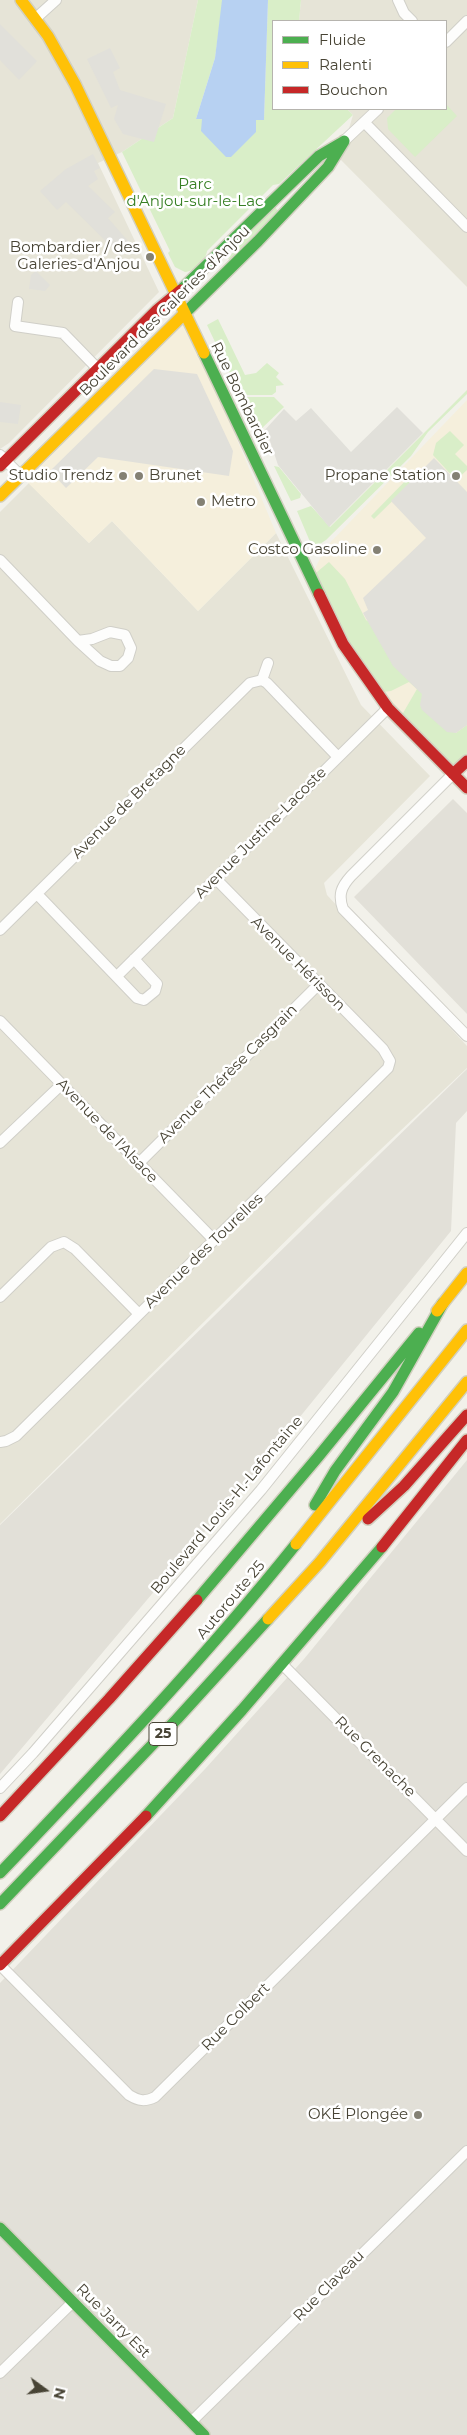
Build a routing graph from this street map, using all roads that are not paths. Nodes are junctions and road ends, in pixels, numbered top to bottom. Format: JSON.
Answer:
{"nodes":[{"id":1,"x":21,"y":0,"type":"edge"},
{"id":2,"x":56,"y":0,"type":"edge"},
{"id":3,"x":398,"y":0,"type":"edge"},
{"id":4,"x":36,"y":18,"type":"junction"},
{"id":5,"x":411,"y":20,"type":"edge"},
{"id":6,"x":467,"y":21,"type":"edge"},
{"id":7,"x":447,"y":41,"type":"edge"},
{"id":8,"x":377,"y":110,"type":"edge"},
{"id":9,"x":364,"y":122,"type":"junction"},
{"id":10,"x":344,"y":142,"type":"junction"},
{"id":11,"x":467,"y":227,"type":"edge"},
{"id":12,"x":176,"y":294,"type":"junction"},
{"id":13,"x":18,"y":302,"type":"dead end"},
{"id":14,"x":184,"y":313,"type":"junction"},
{"id":15,"x":98,"y":369,"type":"junction"},
{"id":16,"x":2,"y":460,"type":"edge"},
{"id":17,"x":21,"y":476,"type":"junction"},
{"id":18,"x":0,"y":496,"type":"edge"},
{"id":19,"x":0,"y":560,"type":"edge"},
{"id":20,"x":78,"y":641,"type":"junction"},
{"id":21,"x":268,"y":663,"type":"dead end"},
{"id":22,"x":262,"y":680,"type":"junction"},
{"id":23,"x":388,"y":708,"type":"junction"},
{"id":24,"x":338,"y":757,"type":"junction"},
{"id":25,"x":467,"y":761,"type":"edge"},
{"id":26,"x":453,"y":774,"type":"junction"},
{"id":27,"x":467,"y":788,"type":"edge"},
{"id":28,"x":214,"y":878,"type":"junction"},
{"id":29,"x":37,"y":894,"type":"junction"},
{"id":30,"x":0,"y":930,"type":"edge"},
{"id":31,"x":134,"y":959,"type":"junction"},
{"id":32,"x":117,"y":976,"type":"junction"},
{"id":33,"x":318,"y":985,"type":"junction"},
{"id":34,"x":0,"y":1021,"type":"edge"},
{"id":35,"x":467,"y":1036,"type":"edge"},
{"id":36,"x":383,"y":1049,"type":"joint"},
{"id":37,"x":62,"y":1084,"type":"junction"},
{"id":38,"x":0,"y":1143,"type":"edge"},
{"id":39,"x":138,"y":1163,"type":"junction"},
{"id":40,"x":467,"y":1233,"type":"edge"},
{"id":41,"x":214,"y":1240,"type":"junction"},
{"id":42,"x":467,"y":1273,"type":"edge"},
{"id":43,"x":0,"y":1297,"type":"edge"},
{"id":44,"x":443,"y":1303,"type":"junction"},
{"id":45,"x":139,"y":1314,"type":"junction"},
{"id":46,"x":467,"y":1330,"type":"edge"},
{"id":47,"x":467,"y":1382,"type":"edge"},
{"id":48,"x":467,"y":1415,"type":"edge"},
{"id":49,"x":467,"y":1440,"type":"edge"},
{"id":50,"x":0,"y":1442,"type":"edge"},
{"id":51,"x":320,"y":1562,"type":"junction"},
{"id":52,"x":276,"y":1571,"type":"junction"},
{"id":53,"x":282,"y":1664,"type":"junction"},
{"id":54,"x":0,"y":1788,"type":"edge"},
{"id":55,"x":467,"y":1788,"type":"edge"},
{"id":56,"x":0,"y":1816,"type":"edge"},
{"id":57,"x":436,"y":1819,"type":"junction"},
{"id":58,"x":467,"y":1851,"type":"edge"},
{"id":59,"x":0,"y":1873,"type":"edge"},
{"id":60,"x":0,"y":1904,"type":"edge"},
{"id":61,"x":0,"y":1965,"type":"edge"},
{"id":62,"x":467,"y":2151,"type":"edge"},
{"id":63,"x":0,"y":2228,"type":"edge"},
{"id":64,"x":73,"y":2302,"type":"junction"},
{"id":65,"x":0,"y":2373,"type":"edge"},
{"id":66,"x":191,"y":2422,"type":"junction"},
{"id":67,"x":204,"y":2435,"type":"edge"}],
"edges":[{"from":1,"to":4,"type":"main road","name":"Rue Bombardier"},
{"from":2,"to":4,"type":"street"},
{"from":3,"to":5,"type":"street"},
{"from":4,"to":12,"type":"main road","name":"Rue Bombardier"},
{"from":6,"to":7,"type":"street"},
{"from":8,"to":9,"type":"street","name":"Boulevard des Galeries-d'Anjou"},
{"from":9,"to":10,"type":"street","name":"Boulevard des Galeries-d'Anjou"},
{"from":9,"to":11,"type":"street"},
{"from":10,"to":12,"type":"main road","name":"Boulevard des Galeries-d'Anjou"},
{"from":10,"to":14,"type":"main road","name":"Boulevard des Galeries-d'Anjou"},
{"from":12,"to":14,"type":"main road","name":"Rue Bombardier"},
{"from":12,"to":15,"type":"main road","name":"Boulevard des Galeries-d'Anjou"},
{"from":13,"to":15,"type":"street","name":"Boulevard des Galeries-d'Anjou"},
{"from":14,"to":17,"type":"main road","name":"Boulevard des Galeries-d'Anjou"},
{"from":14,"to":23,"type":"main road","name":"Rue Bombardier"},
{"from":15,"to":16,"type":"main road","name":"Boulevard des Galeries-d'Anjou"},
{"from":16,"to":17,"type":"street"},
{"from":17,"to":18,"type":"main road","name":"Boulevard des Galeries-d'Anjou"},
{"from":19,"to":20,"type":"street"},
{"from":20,"to":20,"type":"street"},
{"from":21,"to":22,"type":"street"},
{"from":22,"to":24,"type":"street"},
{"from":22,"to":29,"type":"street","name":"Avenue de Bretagne"},
{"from":23,"to":24,"type":"street","name":"Avenue Justine-Lacoste"},
{"from":23,"to":26,"type":"main road","name":"Rue Bombardier"},
{"from":24,"to":28,"type":"street","name":"Avenue Justine-Lacoste"},
{"from":25,"to":26,"type":"main road"},
{"from":26,"to":27,"type":"main road","name":"Rue Bombardier"},
{"from":26,"to":35,"type":"street"},
{"from":28,"to":31,"type":"street","name":"Avenue Justine-Lacoste"},
{"from":28,"to":33,"type":"street","name":"Avenue Hérisson"},
{"from":29,"to":30,"type":"street","name":"Avenue de Bretagne"},
{"from":29,"to":32,"type":"street"},
{"from":31,"to":32,"type":"street","name":"Avenue Justine-Lacoste"},
{"from":31,"to":32,"type":"street"},
{"from":33,"to":36,"type":"street","name":"Avenue Hérisson"},
{"from":33,"to":39,"type":"street","name":"Avenue Thérèse Casgrain"},
{"from":34,"to":37,"type":"street","name":"Avenue de l'Alsace"},
{"from":36,"to":41,"type":"street","name":"Avenue des Tourelles"},
{"from":37,"to":38,"type":"street"},
{"from":37,"to":39,"type":"street","name":"Avenue de l'Alsace"},
{"from":39,"to":41,"type":"street","name":"Avenue de l'Alsace"},
{"from":40,"to":54,"type":"street","name":"Boulevard Louis-H.-Lafontaine"},
{"from":41,"to":45,"type":"street","name":"Avenue des Tourelles"},
{"from":42,"to":44,"type":"main road"},
{"from":43,"to":45,"type":"street"},
{"from":44,"to":52,"type":"main road"},
{"from":44,"to":56,"type":"main road"},
{"from":45,"to":50,"type":"street","name":"Avenue des Tourelles"},
{"from":46,"to":52,"type":"main road","name":"Autoroute 25","number":"25"},
{"from":47,"to":51,"type":"main road","number":"25"},
{"from":48,"to":51,"type":"main road"},
{"from":49,"to":53,"type":"main road"},
{"from":51,"to":60,"type":"main road","number":"25"},
{"from":52,"to":59,"type":"main road","name":"Autoroute 25","number":"25"},
{"from":53,"to":57,"type":"street","name":"Rue Grenache"},
{"from":53,"to":61,"type":"main road"},
{"from":55,"to":57,"type":"street","name":"Rue Colbert"},
{"from":57,"to":58,"type":"street","name":"Rue Grenache"},
{"from":57,"to":61,"type":"street","name":"Rue Colbert"},
{"from":62,"to":66,"type":"street","name":"Rue Claveau"},
{"from":63,"to":64,"type":"main road","name":"Rue Jarry Est"},
{"from":64,"to":65,"type":"street"},
{"from":64,"to":66,"type":"main road","name":"Rue Jarry Est"},
{"from":66,"to":67,"type":"main road","name":"Rue Jarry Est"}]}
